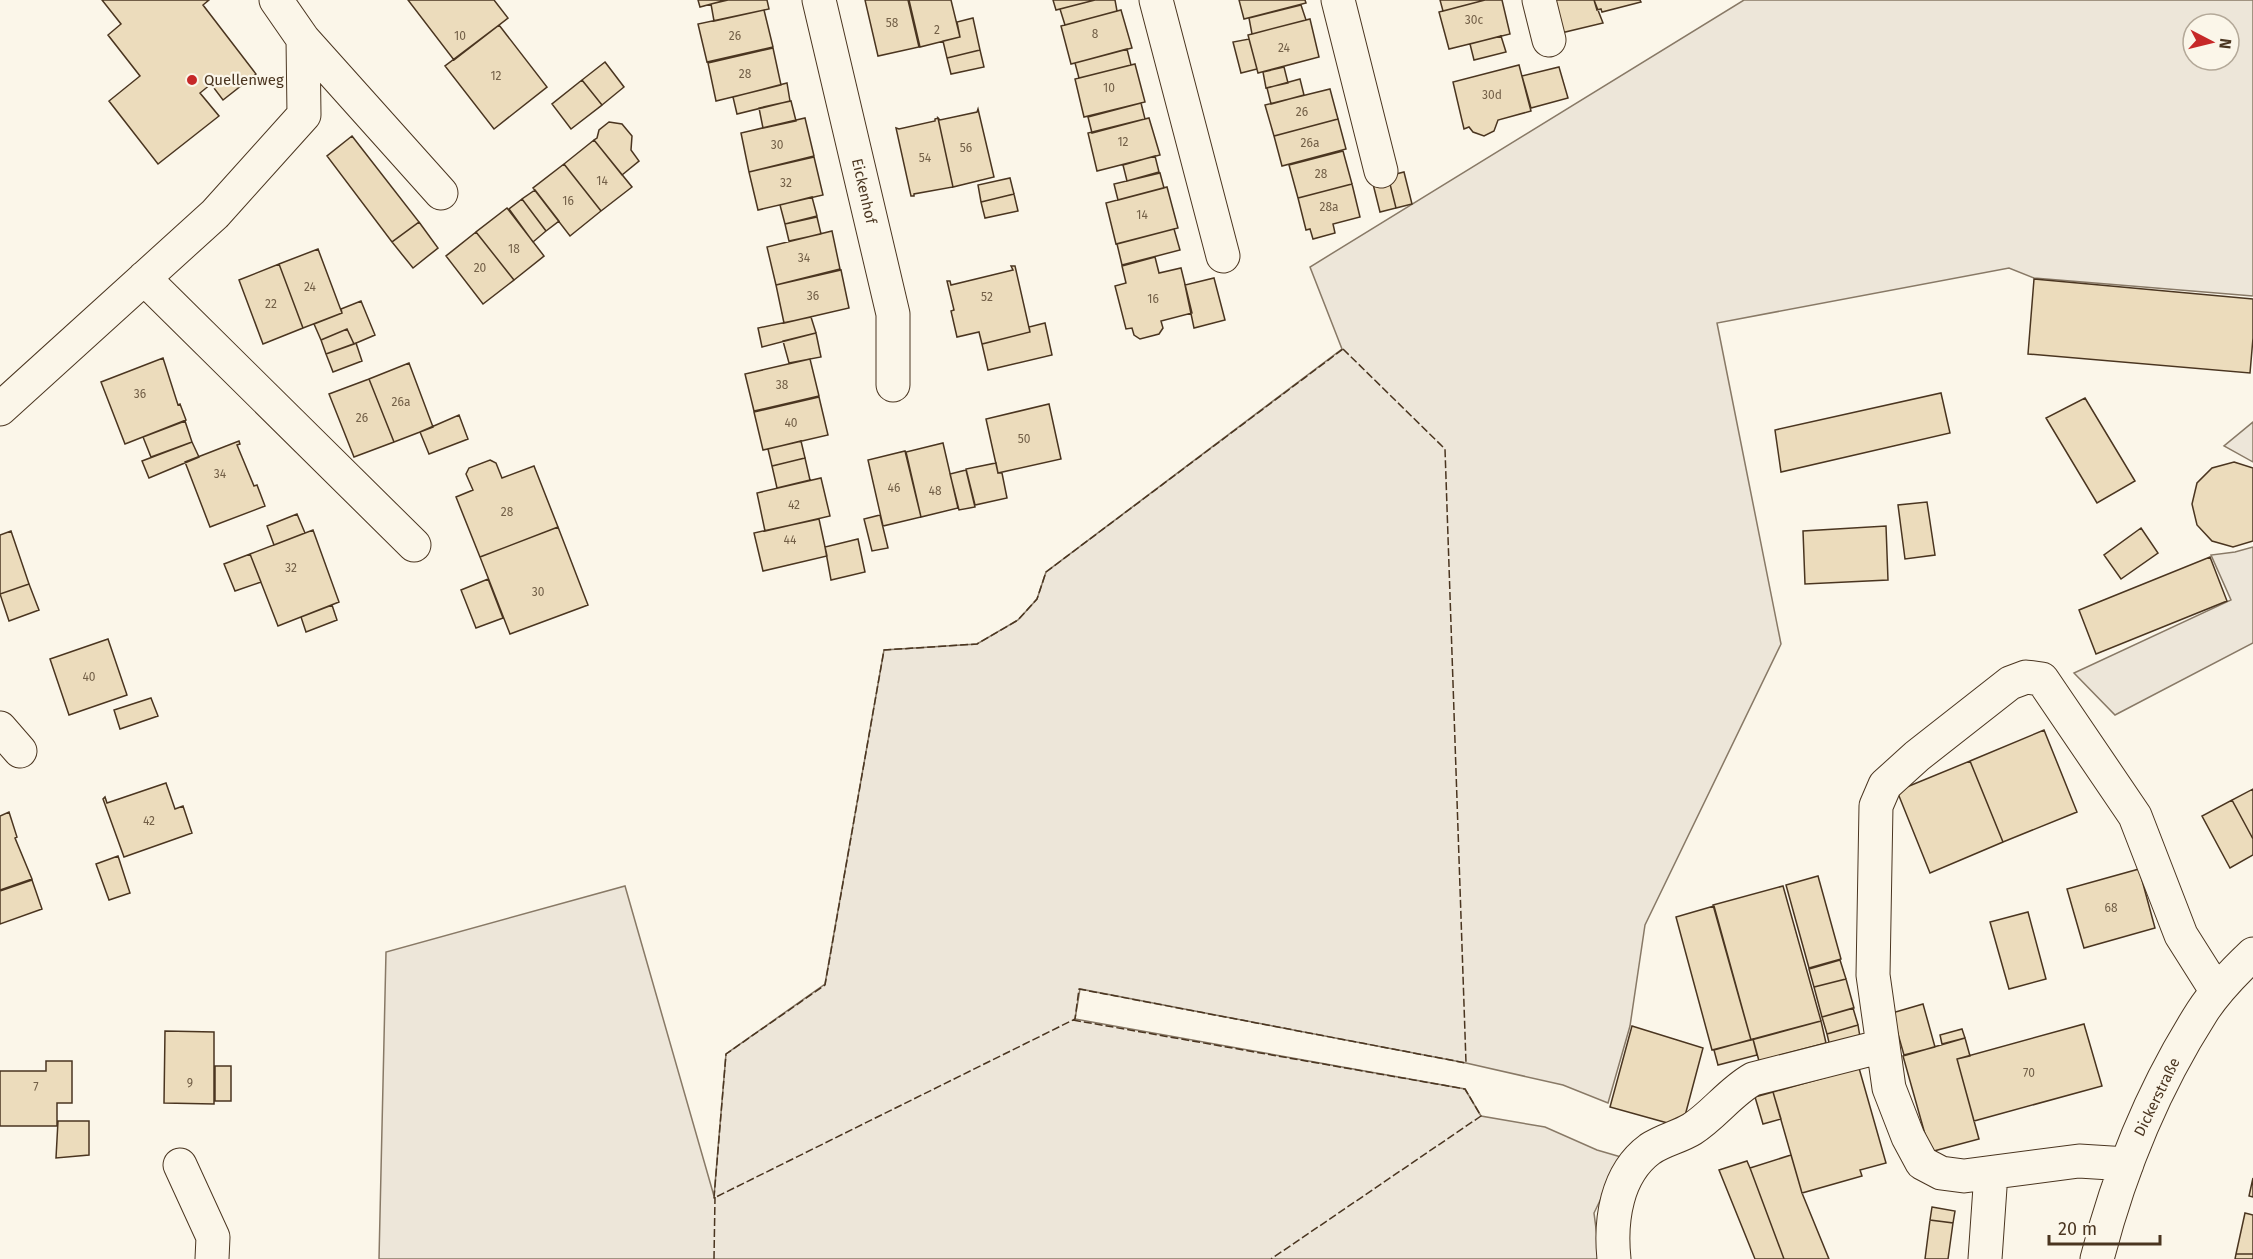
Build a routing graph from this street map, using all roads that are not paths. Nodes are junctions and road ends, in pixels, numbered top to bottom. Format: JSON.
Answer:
{"nodes":[{"id":1,"x":276,"y":0,"type":"edge"},
{"id":2,"x":819,"y":0,"type":"edge"},
{"id":3,"x":1156,"y":0,"type":"edge"},
{"id":4,"x":1338,"y":0,"type":"edge"},
{"id":5,"x":1539,"y":0,"type":"edge"},
{"id":6,"x":303,"y":39,"type":"junction"},
{"id":7,"x":1549,"y":40,"type":"dead end"},
{"id":8,"x":1381,"y":171,"type":"dead end"},
{"id":9,"x":441,"y":193,"type":"dead end"},
{"id":10,"x":1223,"y":256,"type":"dead end"},
{"id":11,"x":144,"y":278,"type":"junction"},
{"id":12,"x":893,"y":385,"type":"dead end"},
{"id":13,"x":0,"y":409,"type":"edge"},
{"id":14,"x":414,"y":545,"type":"dead end"},
{"id":15,"x":2253,"y":954,"type":"edge"},
{"id":16,"x":2217,"y":992,"type":"junction"},
{"id":17,"x":1883,"y":1046,"type":"junction"},
{"id":18,"x":2127,"y":1164,"type":"junction"},
{"id":19,"x":180,"y":1165,"type":"dead end"},
{"id":20,"x":1991,"y":1173,"type":"junction"},
{"id":21,"x":212,"y":1259,"type":"edge"},
{"id":22,"x":1614,"y":1259,"type":"edge"},
{"id":23,"x":1985,"y":1259,"type":"edge"},
{"id":24,"x":2097,"y":1259,"type":"edge"}],
"edges":[{"from":1,"to":6,"type":"street"},
{"from":2,"to":12,"type":"street","name":"Eickenhof"},
{"from":3,"to":10,"type":"street"},
{"from":4,"to":8,"type":"street"},
{"from":5,"to":7,"type":"street"},
{"from":6,"to":9,"type":"street"},
{"from":6,"to":11,"type":"street"},
{"from":11,"to":13,"type":"street"},
{"from":11,"to":14,"type":"street"},
{"from":15,"to":16,"type":"street","name":"Dickerstraße"},
{"from":16,"to":17,"type":"street"},
{"from":16,"to":18,"type":"street","name":"Dickerstraße"},
{"from":17,"to":20,"type":"street"},
{"from":17,"to":22,"type":"street"},
{"from":18,"to":20,"type":"street"},
{"from":18,"to":24,"type":"street","name":"Dickerstraße"},
{"from":19,"to":21,"type":"street"},
{"from":20,"to":23,"type":"street"}]}
